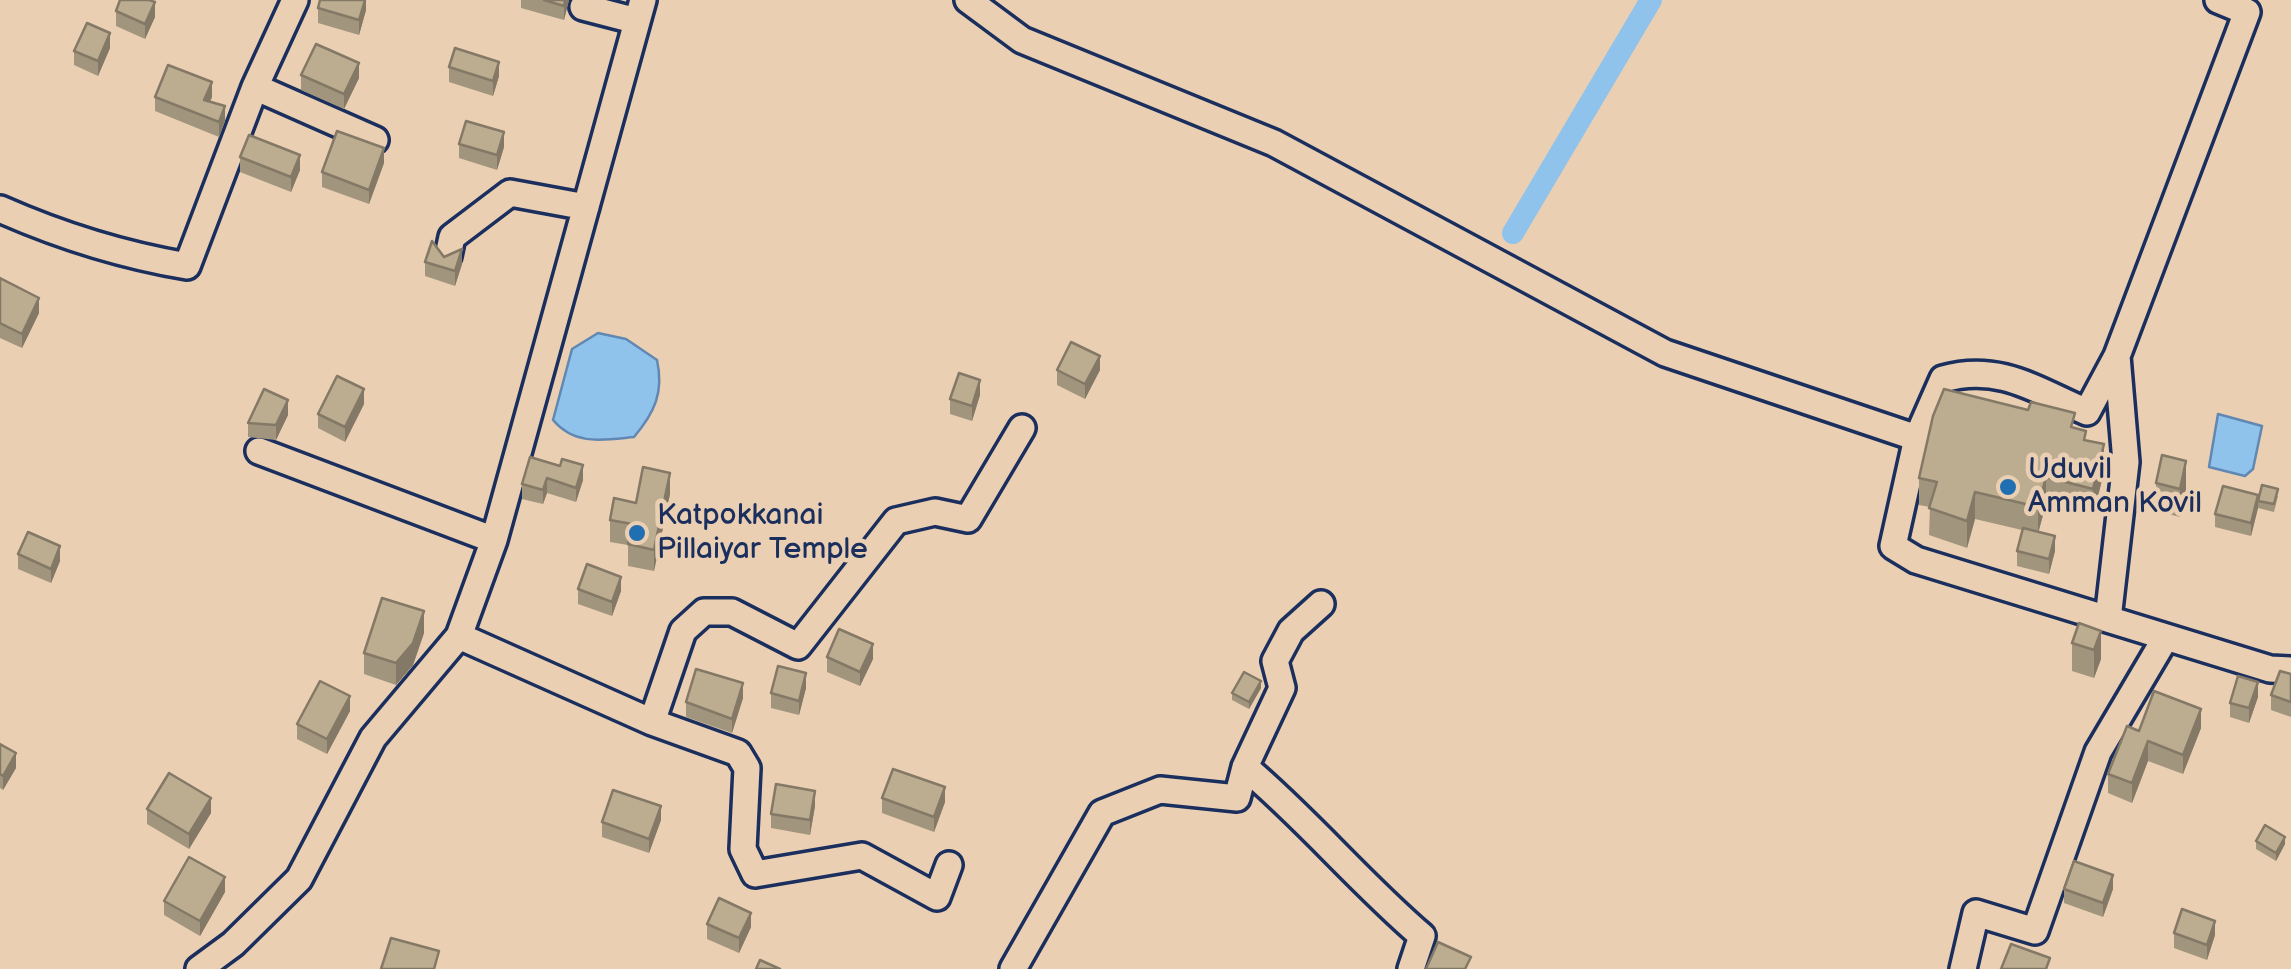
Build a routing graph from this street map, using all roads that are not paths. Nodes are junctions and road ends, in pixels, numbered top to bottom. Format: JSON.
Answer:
{"nodes":[{"id":1,"x":295,"y":0,"type":"edge"},
{"id":2,"x":968,"y":0,"type":"edge"},
{"id":3,"x":2218,"y":0,"type":"edge"},
{"id":4,"x":583,"y":7,"type":"dead end"},
{"id":5,"x":640,"y":10,"type":"edge"},
{"id":6,"x":255,"y":87,"type":"junction"},
{"id":7,"x":375,"y":140,"type":"edge"},
{"id":8,"x":586,"y":207,"type":"junction"},
{"id":9,"x":0,"y":209,"type":"edge"},
{"id":10,"x":448,"y":256,"type":"edge"},
{"id":11,"x":2117,"y":356,"type":"junction"},
{"id":12,"x":1022,"y":428,"type":"dead end"},
{"id":13,"x":1917,"y":438,"type":"junction"},
{"id":14,"x":260,"y":451,"type":"dead end"},
{"id":15,"x":494,"y":540,"type":"junction"},
{"id":16,"x":1320,"y":604,"type":"dead end"},
{"id":17,"x":2108,"y":620,"type":"junction"},
{"id":18,"x":459,"y":636,"type":"junction"},
{"id":19,"x":2166,"y":637,"type":"junction"},
{"id":20,"x":2291,"y":670,"type":"edge"},
{"id":21,"x":652,"y":722,"type":"junction"},
{"id":22,"x":1245,"y":767,"type":"junction"},
{"id":23,"x":949,"y":864,"type":"dead end"},
{"id":24,"x":199,"y":969,"type":"edge"},
{"id":25,"x":1014,"y":969,"type":"edge"},
{"id":26,"x":1411,"y":969,"type":"edge"},
{"id":27,"x":1962,"y":969,"type":"edge"}],
"edges":[{"from":1,"to":6,"type":"street"},
{"from":2,"to":13,"type":"street"},
{"from":3,"to":11,"type":"street"},
{"from":4,"to":5,"type":"street"},
{"from":5,"to":8,"type":"street"},
{"from":6,"to":7,"type":"street"},
{"from":6,"to":9,"type":"street"},
{"from":8,"to":10,"type":"street"},
{"from":8,"to":15,"type":"street"},
{"from":11,"to":13,"type":"street"},
{"from":11,"to":17,"type":"street"},
{"from":12,"to":21,"type":"street"},
{"from":13,"to":17,"type":"street"},
{"from":14,"to":15,"type":"street"},
{"from":15,"to":18,"type":"street"},
{"from":16,"to":22,"type":"street"},
{"from":17,"to":19,"type":"street"},
{"from":18,"to":21,"type":"street"},
{"from":18,"to":24,"type":"street"},
{"from":19,"to":20,"type":"street"},
{"from":19,"to":27,"type":"street"},
{"from":21,"to":23,"type":"street"},
{"from":22,"to":25,"type":"street"},
{"from":22,"to":26,"type":"street"}]}
